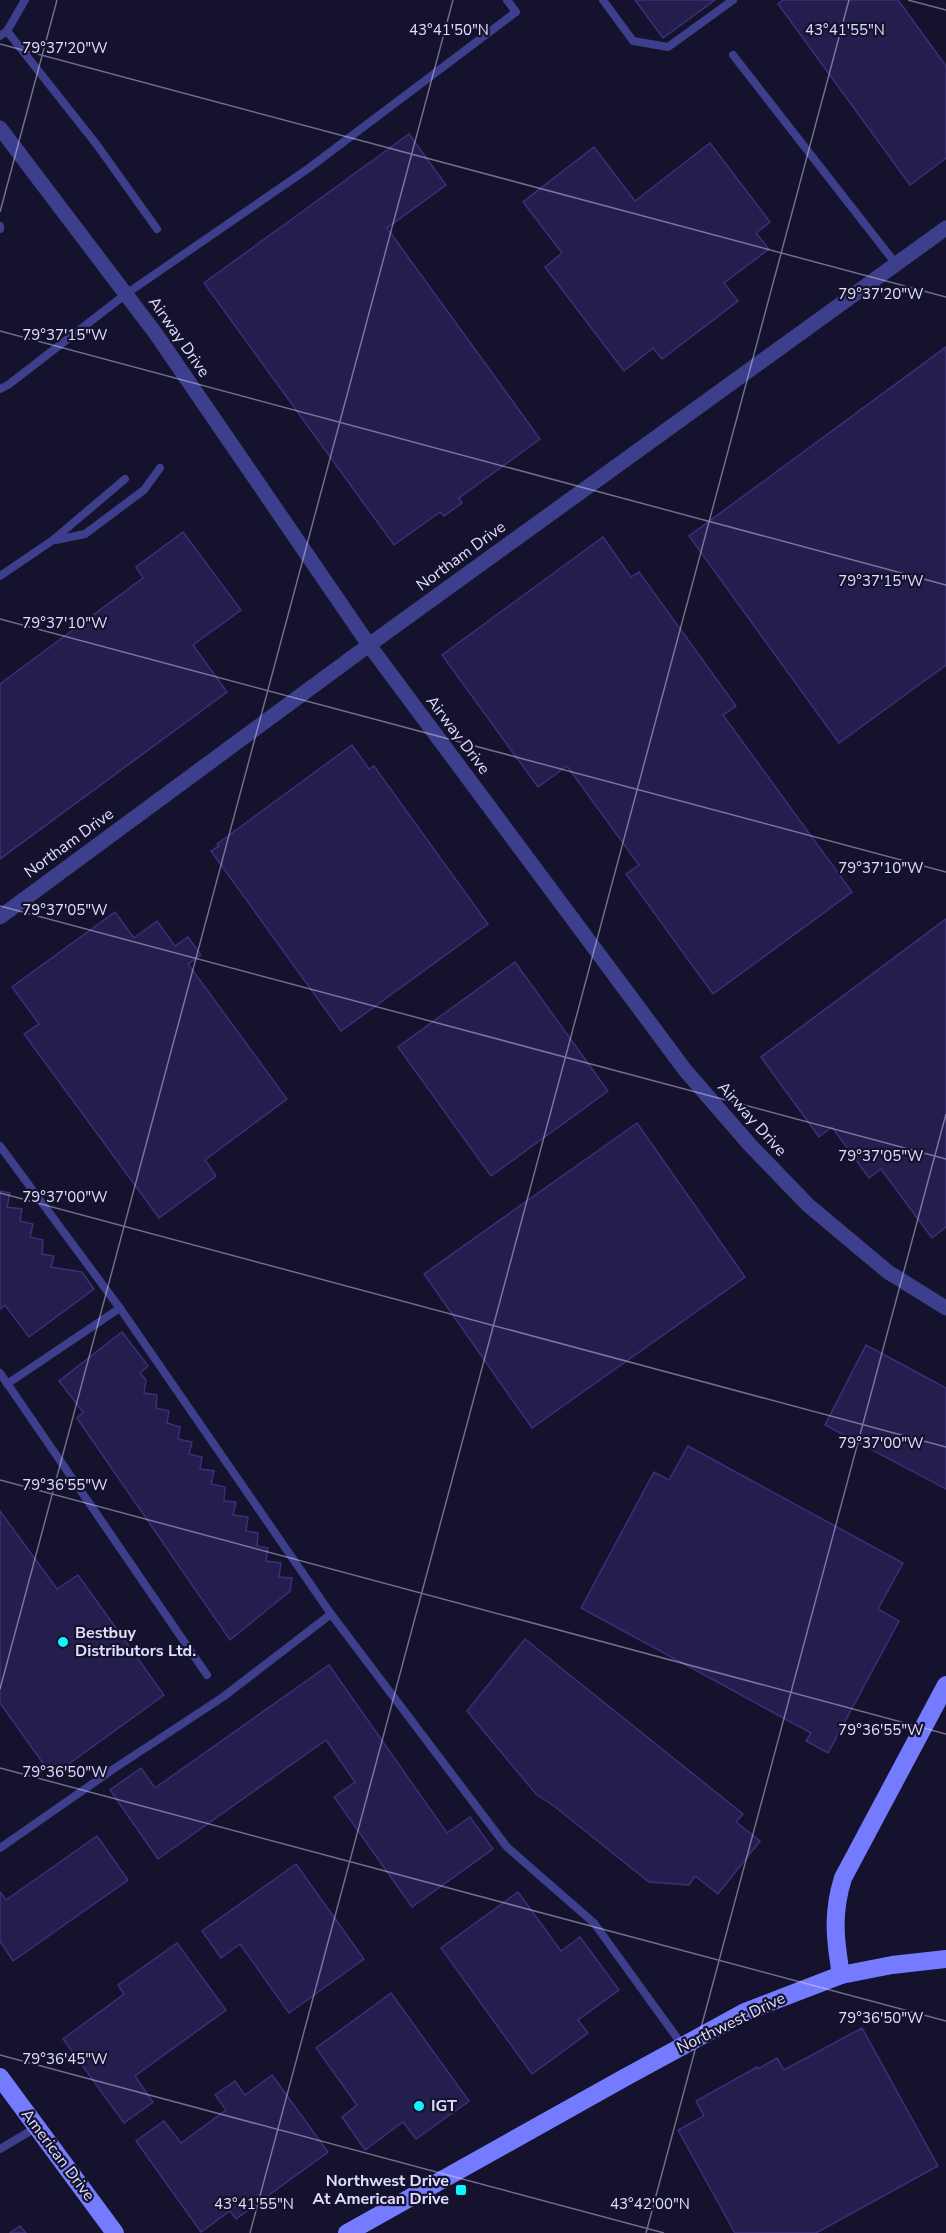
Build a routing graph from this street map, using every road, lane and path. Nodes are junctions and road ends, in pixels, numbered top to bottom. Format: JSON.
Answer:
{"nodes":[{"id":1,"x":25,"y":0,"type":"edge"},
{"id":2,"x":507,"y":0,"type":"edge"},
{"id":3,"x":603,"y":0,"type":"edge"},
{"id":4,"x":733,"y":0,"type":"edge"},
{"id":5,"x":3,"y":34,"type":"edge"},
{"id":6,"x":733,"y":55,"type":"dead end"},
{"id":7,"x":0,"y":128,"type":"edge"},
{"id":8,"x":946,"y":228,"type":"edge"},
{"id":9,"x":157,"y":229,"type":"dead end"},
{"id":10,"x":896,"y":264,"type":"junction"},
{"id":11,"x":126,"y":294,"type":"junction"},
{"id":12,"x":0,"y":389,"type":"edge"},
{"id":13,"x":160,"y":468,"type":"dead end"},
{"id":14,"x":125,"y":478,"type":"dead end"},
{"id":15,"x":54,"y":540,"type":"junction"},
{"id":16,"x":0,"y":576,"type":"edge"},
{"id":17,"x":369,"y":645,"type":"junction"},
{"id":18,"x":0,"y":917,"type":"edge"},
{"id":19,"x":0,"y":1146,"type":"edge"},
{"id":20,"x":120,"y":1308,"type":"junction"},
{"id":21,"x":946,"y":1308,"type":"edge"},
{"id":22,"x":0,"y":1373,"type":"edge"},
{"id":23,"x":7,"y":1384,"type":"junction"},
{"id":24,"x":331,"y":1614,"type":"junction"},
{"id":25,"x":207,"y":1675,"type":"dead end"},
{"id":26,"x":946,"y":1685,"type":"edge"},
{"id":27,"x":0,"y":1848,"type":"edge"},
{"id":28,"x":946,"y":1959,"type":"edge"},
{"id":29,"x":841,"y":1975,"type":"junction"},
{"id":30,"x":683,"y":2046,"type":"junction"},
{"id":31,"x":0,"y":2078,"type":"edge"},
{"id":32,"x":37,"y":2127,"type":"junction"},
{"id":33,"x":0,"y":2150,"type":"edge"},
{"id":34,"x":115,"y":2233,"type":"edge"},
{"id":35,"x":347,"y":2233,"type":"edge"}],
"edges":[{"from":1,"to":5,"type":"lane"},
{"from":2,"to":11,"type":"lane"},
{"from":3,"to":4,"type":"lane"},
{"from":5,"to":9,"type":"lane"},
{"from":6,"to":10,"type":"lane"},
{"from":7,"to":11,"type":"street","name":"Airway Drive"},
{"from":8,"to":10,"type":"street","name":"Northam Drive"},
{"from":10,"to":17,"type":"street","name":"Northam Drive"},
{"from":11,"to":12,"type":"lane"},
{"from":11,"to":17,"type":"street","name":"Airway Drive"},
{"from":13,"to":15,"type":"lane"},
{"from":14,"to":15,"type":"lane"},
{"from":15,"to":16,"type":"lane"},
{"from":17,"to":18,"type":"street","name":"Northam Drive"},
{"from":17,"to":21,"type":"street","name":"Airway Drive"},
{"from":19,"to":20,"type":"lane"},
{"from":20,"to":23,"type":"lane"},
{"from":20,"to":24,"type":"lane"},
{"from":22,"to":23,"type":"lane"},
{"from":23,"to":25,"type":"lane"},
{"from":24,"to":27,"type":"lane"},
{"from":24,"to":30,"type":"lane"},
{"from":26,"to":29,"type":"street"},
{"from":28,"to":29,"type":"street","name":"Northwest Drive"},
{"from":29,"to":30,"type":"street","name":"Northwest Drive"},
{"from":30,"to":35,"type":"street","name":"Northwest Drive"},
{"from":31,"to":32,"type":"street","name":"American Drive"},
{"from":32,"to":33,"type":"lane"},
{"from":32,"to":34,"type":"street","name":"American Drive"}]}
